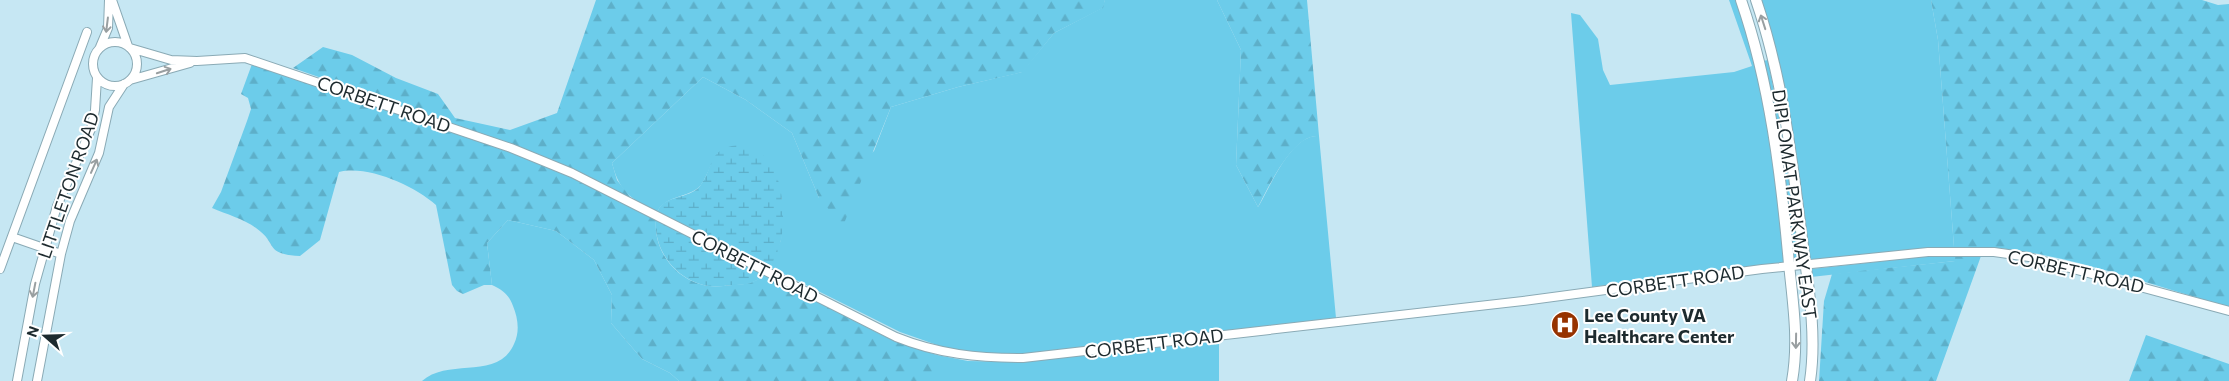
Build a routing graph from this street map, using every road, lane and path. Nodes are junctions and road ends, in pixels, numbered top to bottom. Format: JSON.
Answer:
{"nodes":[{"id":1,"x":110,"y":0,"type":"edge"},
{"id":2,"x":1741,"y":0,"type":"edge"},
{"id":3,"x":1756,"y":0,"type":"edge"},
{"id":4,"x":87,"y":32,"type":"dead end"},
{"id":5,"x":129,"y":47,"type":"junction"},
{"id":6,"x":100,"y":48,"type":"junction"},
{"id":7,"x":1772,"y":55,"type":"junction"},
{"id":8,"x":1758,"y":58,"type":"junction"},
{"id":9,"x":197,"y":61,"type":"junction"},
{"id":10,"x":97,"y":78,"type":"junction"},
{"id":11,"x":127,"y":82,"type":"junction"},
{"id":12,"x":12,"y":237,"type":"junction"},
{"id":13,"x":44,"y":248,"type":"junction"},
{"id":14,"x":61,"y":254,"type":"junction"},
{"id":15,"x":1806,"y":265,"type":"junction"},
{"id":16,"x":1790,"y":266,"type":"junction"},
{"id":17,"x":0,"y":269,"type":"edge"},
{"id":18,"x":2229,"y":311,"type":"edge"},
{"id":19,"x":16,"y":381,"type":"edge"},
{"id":20,"x":37,"y":381,"type":"edge"},
{"id":21,"x":1792,"y":381,"type":"edge"},
{"id":22,"x":1810,"y":381,"type":"edge"}],
"edges":[{"from":1,"to":5,"type":"street"},
{"from":1,"to":6,"type":"street","name":"LITTLETON ROAD","one_way":true},
{"from":2,"to":8,"type":"main road","name":"DIPLOMAT PARKWAY EAST"},
{"from":7,"to":3,"type":"main road","name":"DIPLOMAT PARKWAY EAST","one_way":true},
{"from":4,"to":12,"type":"street","name":"LITTLETON ROAD"},
{"from":5,"to":6,"type":"street"},
{"from":5,"to":9,"type":"street","name":"CORBETT ROAD"},
{"from":5,"to":11,"type":"street","name":"LITTLETON ROAD"},
{"from":6,"to":10,"type":"street","name":"LITTLETON ROAD"},
{"from":7,"to":8,"type":"main road"},
{"from":7,"to":15,"type":"main road","name":"DIPLOMAT PARKWAY EAST"},
{"from":8,"to":16,"type":"main road","name":"DIPLOMAT PARKWAY EAST"},
{"from":11,"to":9,"type":"street","one_way":true},
{"from":9,"to":16,"type":"street","name":"CORBETT ROAD"},
{"from":10,"to":11,"type":"street"},
{"from":10,"to":13,"type":"street","name":"LITTLETON ROAD"},
{"from":14,"to":11,"type":"street","name":"LITTLETON ROAD","one_way":true},
{"from":12,"to":13,"type":"street"},
{"from":12,"to":17,"type":"street","name":"LITTLETON ROAD"},
{"from":13,"to":14,"type":"street"},
{"from":13,"to":19,"type":"street","name":"LITTLETON ROAD","one_way":true},
{"from":14,"to":20,"type":"street","name":"LITTLETON ROAD"},
{"from":15,"to":16,"type":"street","name":"CORBETT ROAD"},
{"from":15,"to":18,"type":"street","name":"CORBETT ROAD"},
{"from":15,"to":22,"type":"main road","name":"DIPLOMAT PARKWAY EAST"},
{"from":16,"to":21,"type":"main road","name":"DIPLOMAT PARKWAY EAST","one_way":true}]}
